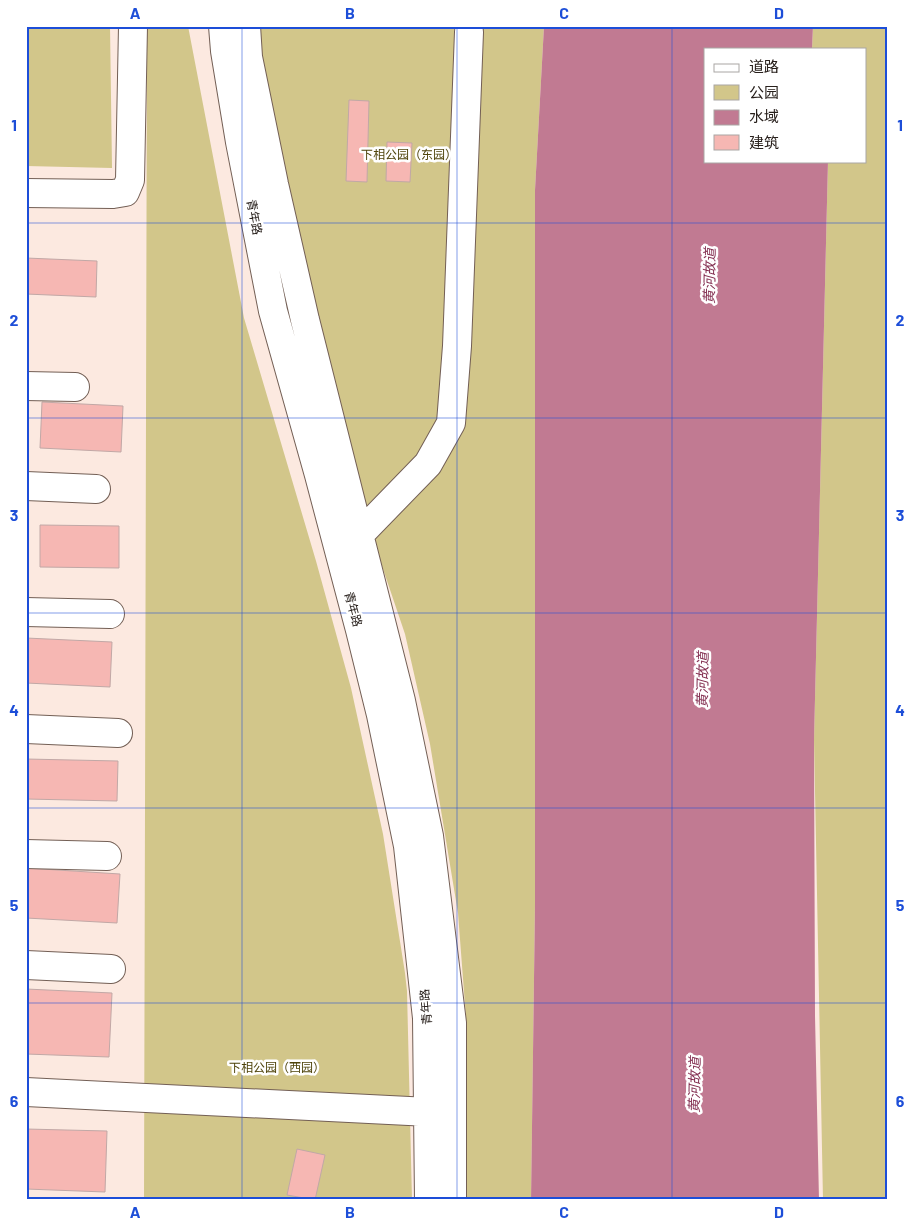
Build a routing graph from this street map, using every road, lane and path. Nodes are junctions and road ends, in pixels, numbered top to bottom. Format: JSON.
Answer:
{"nodes":[{"id":1,"x":134,"y":26,"type":"edge"},
{"id":2,"x":223,"y":26,"type":"edge"},
{"id":3,"x":246,"y":26,"type":"edge"},
{"id":4,"x":469,"y":32,"type":"dead end"},
{"id":5,"x":26,"y":193,"type":"edge"},
{"id":6,"x":26,"y":386,"type":"edge"},
{"id":7,"x":75,"y":387,"type":"dead end"},
{"id":8,"x":26,"y":486,"type":"edge"},
{"id":9,"x":96,"y":489,"type":"dead end"},
{"id":10,"x":359,"y":535,"type":"junction"},
{"id":11,"x":26,"y":612,"type":"edge"},
{"id":12,"x":110,"y":614,"type":"dead end"},
{"id":13,"x":26,"y":729,"type":"edge"},
{"id":14,"x":118,"y":733,"type":"dead end"},
{"id":15,"x":26,"y":854,"type":"edge"},
{"id":16,"x":106,"y":856,"type":"dead end"},
{"id":17,"x":26,"y":965,"type":"edge"},
{"id":18,"x":111,"y":969,"type":"dead end"},
{"id":19,"x":26,"y":1092,"type":"edge"},
{"id":20,"x":441,"y":1112,"type":"junction"},
{"id":21,"x":429,"y":1200,"type":"edge"},
{"id":22,"x":452,"y":1200,"type":"edge"}],
"edges":[{"from":1,"to":5,"type":"street"},
{"from":2,"to":20,"type":"street","name":"青年路"},
{"from":3,"to":10,"type":"street","name":"青年路"},
{"from":4,"to":10,"type":"street"},
{"from":6,"to":7,"type":"street"},
{"from":8,"to":9,"type":"street"},
{"from":10,"to":20,"type":"street","name":"青年路"},
{"from":11,"to":12,"type":"street"},
{"from":13,"to":14,"type":"street"},
{"from":15,"to":16,"type":"street"},
{"from":17,"to":18,"type":"street"},
{"from":19,"to":20,"type":"street"},
{"from":20,"to":21,"type":"street","name":"青年路"},
{"from":20,"to":22,"type":"street","name":"青年路"}]}
